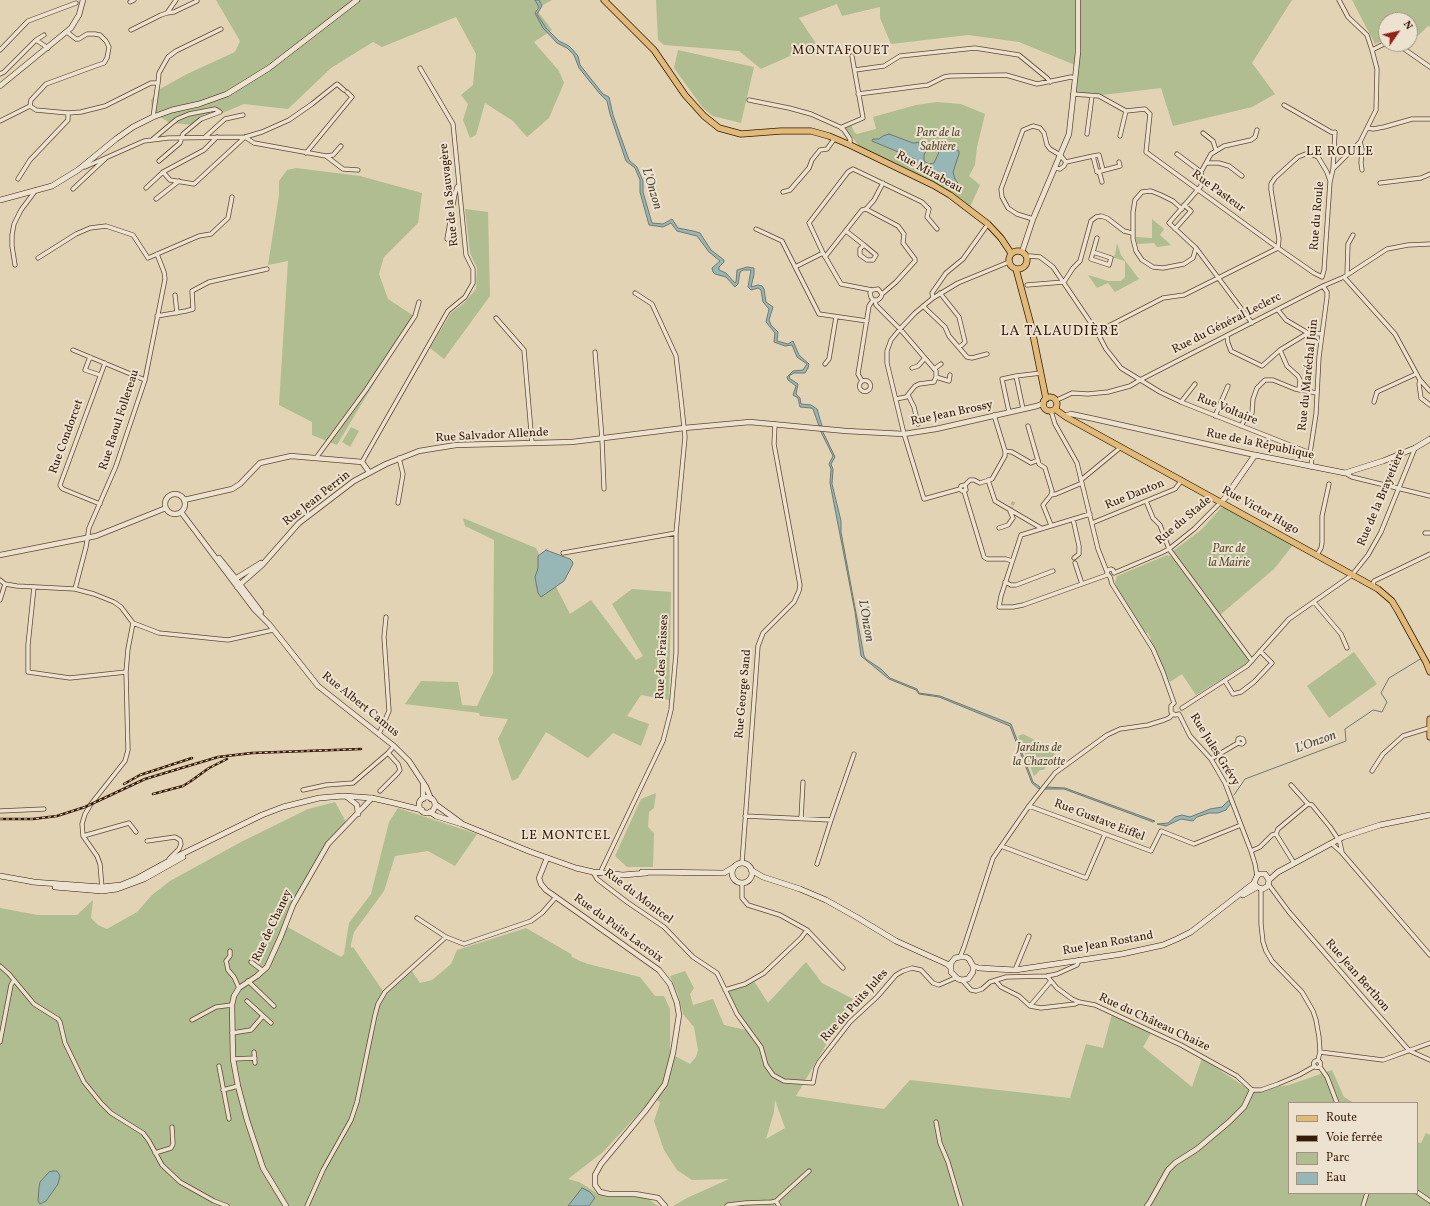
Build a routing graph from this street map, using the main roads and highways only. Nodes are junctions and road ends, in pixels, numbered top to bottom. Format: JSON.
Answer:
{"nodes":[{"id":1,"x":357,"y":0,"type":"edge"},
{"id":2,"x":604,"y":0,"type":"edge"},
{"id":3,"x":0,"y":200,"type":"edge"},
{"id":4,"x":1011,"y":253,"type":"junction"},
{"id":5,"x":1016,"y":269,"type":"junction"},
{"id":6,"x":1044,"y":403,"type":"junction"},
{"id":7,"x":1053,"y":410,"type":"junction"},
{"id":8,"x":1430,"y":439,"type":"edge"},
{"id":9,"x":1221,"y":502,"type":"junction"},
{"id":10,"x":1430,"y":670,"type":"edge"},
{"id":11,"x":1430,"y":719,"type":"edge"},
{"id":12,"x":1430,"y":737,"type":"edge"},
{"id":13,"x":422,"y":801,"type":"junction"},
{"id":14,"x":435,"y":804,"type":"junction"},
{"id":15,"x":411,"y":807,"type":"junction"},
{"id":16,"x":422,"y":810,"type":"junction"},
{"id":17,"x":430,"y":812,"type":"junction"},
{"id":18,"x":1430,"y":815,"type":"edge"},
{"id":19,"x":462,"y":824,"type":"junction"},
{"id":20,"x":169,"y":862,"type":"junction"},
{"id":21,"x":734,"y":867,"type":"junction"},
{"id":22,"x":751,"y":870,"type":"junction"},
{"id":23,"x":724,"y":873,"type":"junction"},
{"id":24,"x":0,"y":876,"type":"edge"},
{"id":25,"x":732,"y":877,"type":"junction"},
{"id":26,"x":763,"y":877,"type":"junction"},
{"id":27,"x":750,"y":880,"type":"junction"},
{"id":28,"x":102,"y":889,"type":"junction"},
{"id":29,"x":939,"y":960,"type":"junction"},
{"id":30,"x":952,"y":961,"type":"junction"},
{"id":31,"x":973,"y":966,"type":"junction"},
{"id":32,"x":984,"y":969,"type":"junction"},
{"id":33,"x":950,"y":970,"type":"junction"},
{"id":34,"x":973,"y":972,"type":"junction"}],
"edges":[{"from":1,"to":3,"type":"main road"},
{"from":2,"to":4,"type":"main road","name":"Rue Mirabeau"},
{"from":4,"to":5,"type":"main road"},
{"from":4,"to":5,"type":"main road"},
{"from":5,"to":6,"type":"main road"},
{"from":6,"to":7,"type":"main road"},
{"from":6,"to":7,"type":"main road"},
{"from":7,"to":9,"type":"main road","name":"Rue Victor Hugo"},
{"from":8,"to":9,"type":"main road","name":"Rue de la République"},
{"from":9,"to":10,"type":"main road","name":"Rue Victor Hugo"},
{"from":11,"to":12,"type":"main road"},
{"from":13,"to":14,"type":"main road"},
{"from":13,"to":15,"type":"main road"},
{"from":13,"to":16,"type":"main road"},
{"from":14,"to":17,"type":"main road"},
{"from":14,"to":19,"type":"main road"},
{"from":15,"to":16,"type":"main road"},
{"from":15,"to":20,"type":"main road"},
{"from":16,"to":17,"type":"main road"},
{"from":17,"to":19,"type":"main road"},
{"from":18,"to":32,"type":"main road","name":"Rue Jean Rostand"},
{"from":19,"to":23,"type":"main road"},
{"from":20,"to":28,"type":"main road"},
{"from":20,"to":28,"type":"main road"},
{"from":21,"to":22,"type":"main road"},
{"from":21,"to":23,"type":"main road"},
{"from":21,"to":25,"type":"main road"},
{"from":22,"to":26,"type":"main road"},
{"from":22,"to":27,"type":"main road"},
{"from":23,"to":25,"type":"main road"},
{"from":24,"to":28,"type":"main road"},
{"from":25,"to":27,"type":"main road"},
{"from":26,"to":27,"type":"main road"},
{"from":26,"to":29,"type":"main road"},
{"from":29,"to":30,"type":"main road"},
{"from":29,"to":33,"type":"main road"},
{"from":30,"to":31,"type":"main road"},
{"from":30,"to":33,"type":"main road"},
{"from":31,"to":32,"type":"main road"},
{"from":31,"to":34,"type":"main road"},
{"from":32,"to":34,"type":"main road"},
{"from":33,"to":34,"type":"main road"}]}
